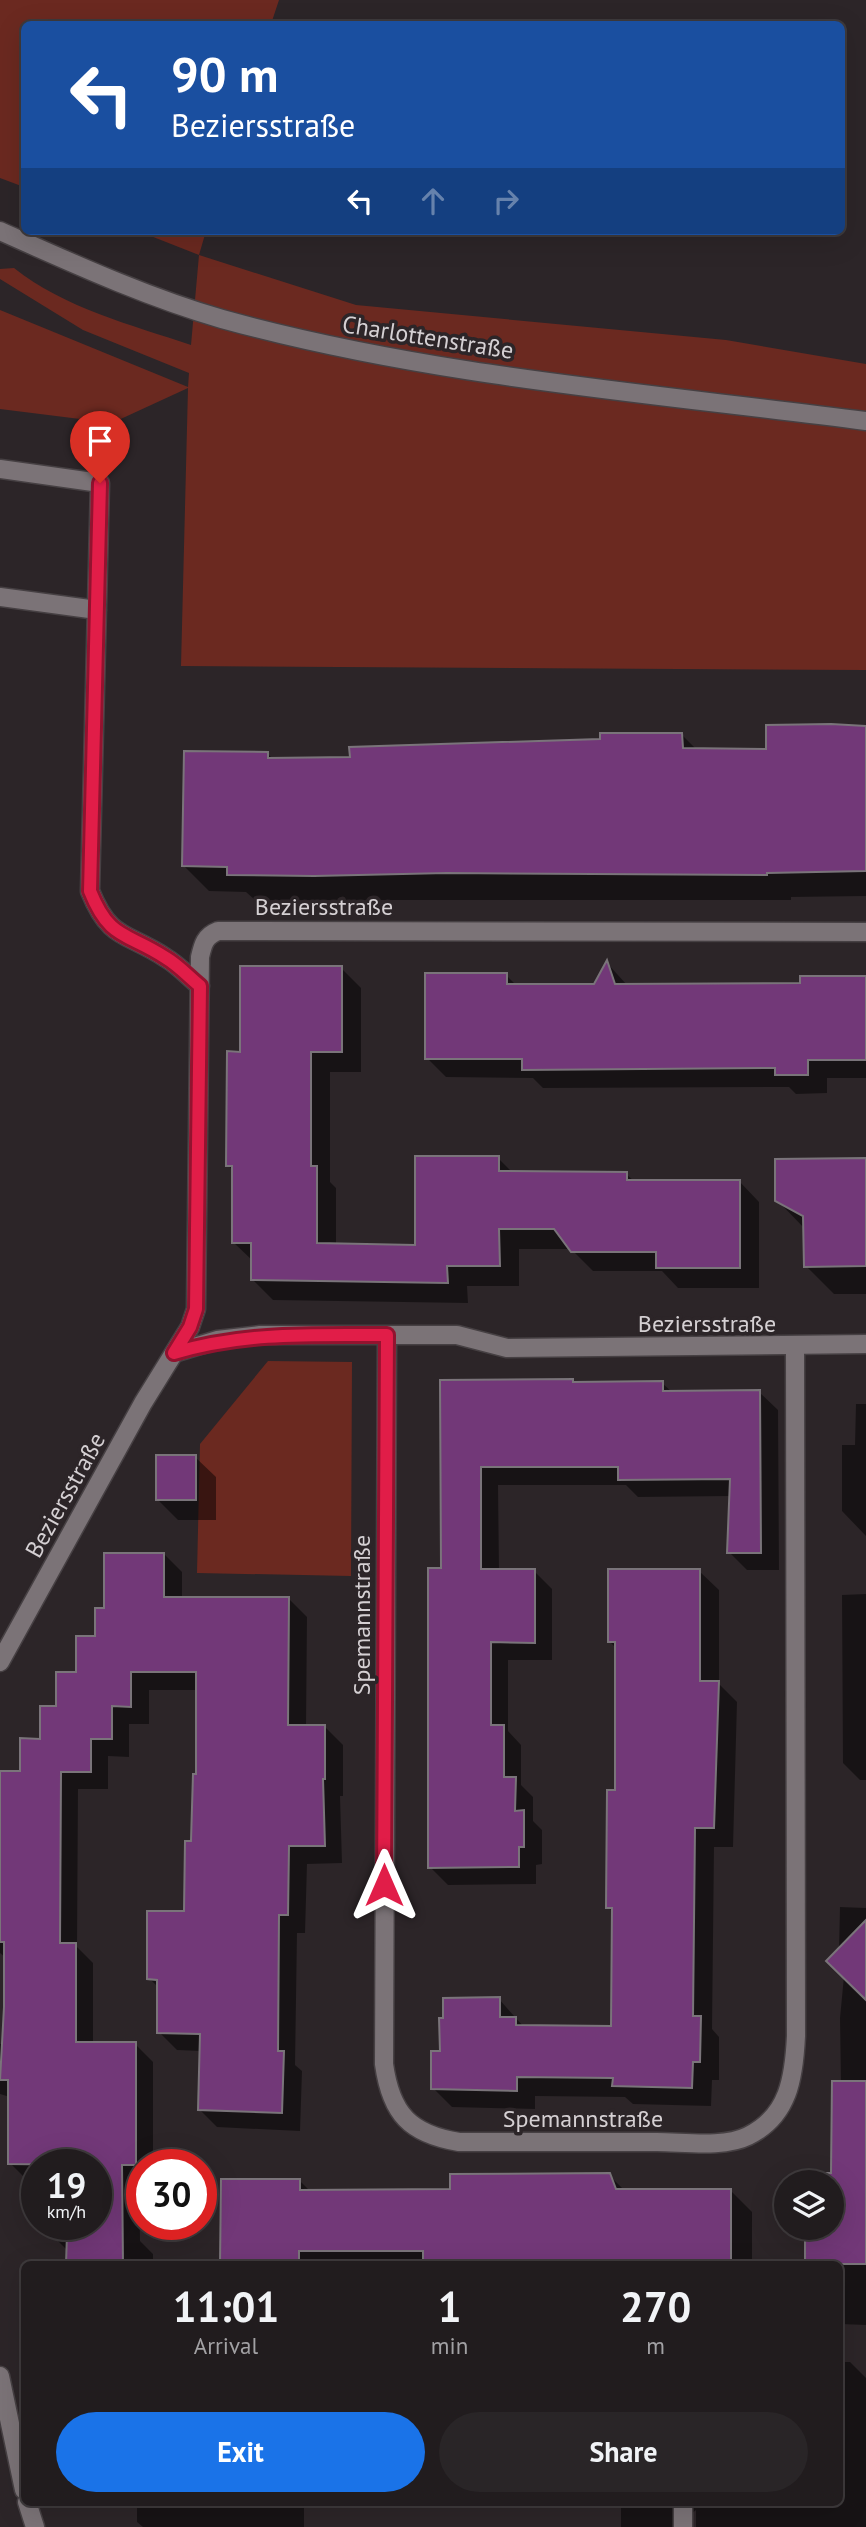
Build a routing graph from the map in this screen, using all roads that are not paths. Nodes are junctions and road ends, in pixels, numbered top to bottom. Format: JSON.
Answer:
{"nodes":[{"id":1,"x":0,"y":231,"type":"edge"},
{"id":2,"x":866,"y":421,"type":"edge"},
{"id":3,"x":0,"y":469,"type":"edge"},
{"id":4,"x":0,"y":597,"type":"edge"},
{"id":5,"x":97,"y":610,"type":"junction"},
{"id":6,"x":866,"y":932,"type":"edge"},
{"id":7,"x":200,"y":986,"type":"junction"},
{"id":8,"x":387,"y":1335,"type":"junction"},
{"id":9,"x":866,"y":1344,"type":"edge"},
{"id":10,"x":796,"y":1347,"type":"junction"},
{"id":11,"x":174,"y":1353,"type":"junction"},
{"id":12,"x":0,"y":1662,"type":"edge"},
{"id":13,"x":0,"y":2376,"type":"edge"},
{"id":14,"x":21,"y":2476,"type":"edge"},
{"id":15,"x":28,"y":2506,"type":"edge"},
{"id":16,"x":683,"y":2506,"type":"edge"},
{"id":17,"x":35,"y":2527,"type":"edge"},
{"id":18,"x":683,"y":2527,"type":"edge"}],
"edges":[{"from":1,"to":2,"type":"street","name":"Charlottenstraße"},
{"from":3,"to":5,"type":"street"},
{"from":4,"to":5,"type":"street"},
{"from":5,"to":7,"type":"street"},
{"from":6,"to":7,"type":"street","name":"Beziersstraße"},
{"from":7,"to":11,"type":"street","name":"Beziersstraße"},
{"from":8,"to":10,"type":"street","name":"Beziersstraße"},
{"from":8,"to":10,"type":"street","name":"Spemannstraße"},
{"from":8,"to":11,"type":"street","name":"Beziersstraße"},
{"from":9,"to":10,"type":"street","name":"Beziersstraße"},
{"from":11,"to":12,"type":"street","name":"Beziersstraße"},
{"from":13,"to":14,"type":"street"},
{"from":15,"to":17,"type":"street"},
{"from":16,"to":18,"type":"street"}]}
